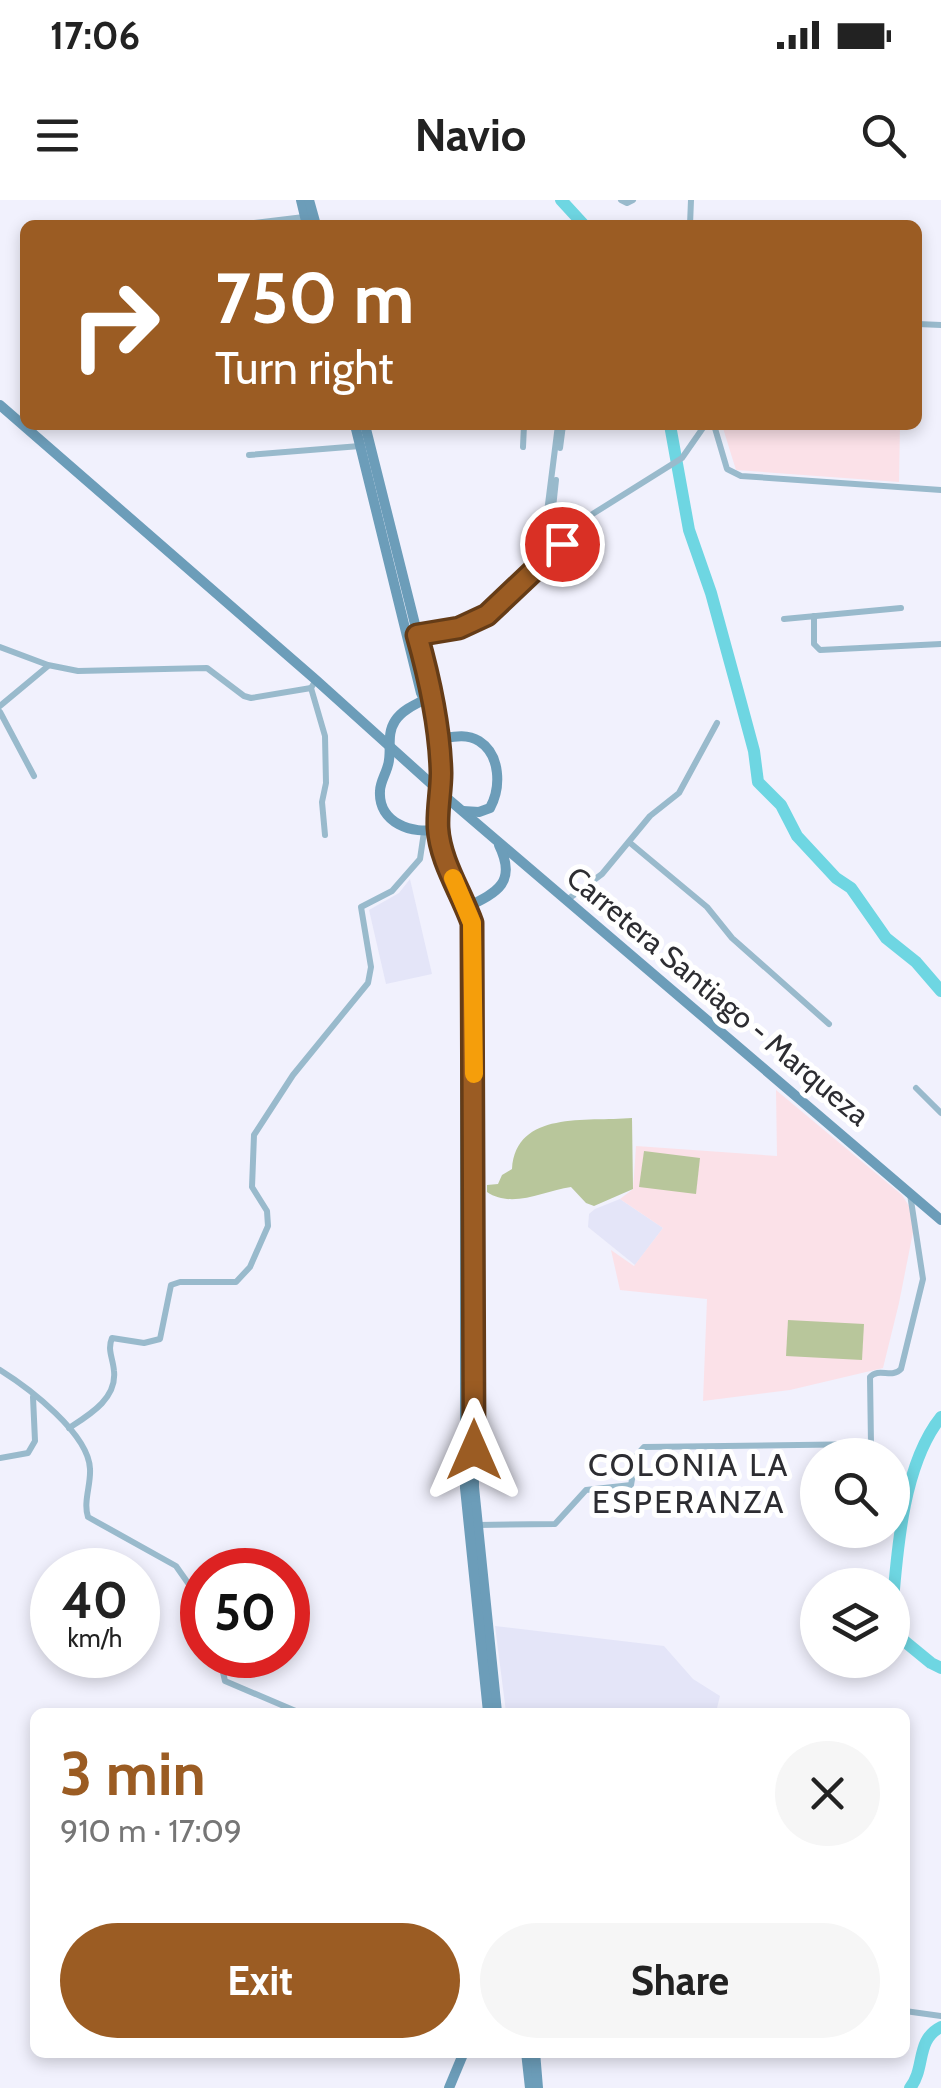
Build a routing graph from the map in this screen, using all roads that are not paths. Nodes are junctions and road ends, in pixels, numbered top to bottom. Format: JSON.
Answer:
{"nodes":[{"id":1,"x":621,"y":200,"type":"edge"},
{"id":2,"x":633,"y":200,"type":"edge"},
{"id":3,"x":0,"y":406,"type":"edge"},
{"id":4,"x":5,"y":416,"type":"edge"},
{"id":5,"x":21,"y":430,"type":"edge"},
{"id":6,"x":356,"y":430,"type":"edge"},
{"id":7,"x":366,"y":430,"type":"edge"},
{"id":8,"x":524,"y":430,"type":"edge"},
{"id":9,"x":559,"y":430,"type":"edge"},
{"id":10,"x":560,"y":430,"type":"edge"},
{"id":11,"x":702,"y":430,"type":"edge"},
{"id":12,"x":715,"y":430,"type":"edge"},
{"id":13,"x":360,"y":446,"type":"junction"},
{"id":14,"x":523,"y":447,"type":"dead end"},
{"id":15,"x":250,"y":455,"type":"dead end"},
{"id":16,"x":941,"y":490,"type":"edge"},
{"id":17,"x":558,"y":547,"type":"junction"},
{"id":18,"x":547,"y":559,"type":"junction"},
{"id":19,"x":901,"y":608,"type":"dead end"},
{"id":20,"x":814,"y":616,"type":"junction"},
{"id":21,"x":784,"y":619,"type":"dead end"},
{"id":22,"x":412,"y":637,"type":"junction"},
{"id":23,"x":941,"y":644,"type":"edge"},
{"id":24,"x":0,"y":648,"type":"edge"},
{"id":25,"x":48,"y":665,"type":"junction"},
{"id":26,"x":314,"y":684,"type":"junction"},
{"id":27,"x":429,"y":698,"type":"junction"},
{"id":28,"x":0,"y":708,"type":"edge"},
{"id":29,"x":717,"y":723,"type":"dead end"},
{"id":30,"x":438,"y":739,"type":"junction"},
{"id":31,"x":389,"y":744,"type":"junction"},
{"id":32,"x":412,"y":767,"type":"junction"},
{"id":33,"x":387,"y":770,"type":"junction"},
{"id":34,"x":34,"y":776,"type":"dead end"},
{"id":35,"x":463,"y":811,"type":"junction"},
{"id":36,"x":438,"y":828,"type":"junction"},
{"id":37,"x":424,"y":832,"type":"junction"},
{"id":38,"x":325,"y":835,"type":"dead end"},
{"id":39,"x":496,"y":839,"type":"junction"},
{"id":40,"x":629,"y":842,"type":"junction"},
{"id":41,"x":567,"y":900,"type":"junction"},
{"id":42,"x":468,"y":910,"type":"junction"},
{"id":43,"x":829,"y":1024,"type":"dead end"},
{"id":44,"x":916,"y":1088,"type":"dead end"},
{"id":45,"x":941,"y":1113,"type":"edge"},
{"id":46,"x":910,"y":1193,"type":"junction"},
{"id":47,"x":941,"y":1220,"type":"edge"},
{"id":48,"x":0,"y":1370,"type":"edge"},
{"id":49,"x":34,"y":1396,"type":"junction"},
{"id":50,"x":69,"y":1428,"type":"junction"},
{"id":51,"x":0,"y":1458,"type":"edge"},
{"id":52,"x":476,"y":1525,"type":"junction"},
{"id":53,"x":180,"y":1572,"type":"edge"},
{"id":54,"x":225,"y":1678,"type":"edge"},
{"id":55,"x":289,"y":1708,"type":"edge"},
{"id":56,"x":488,"y":1708,"type":"edge"},
{"id":57,"x":497,"y":1708,"type":"edge"},
{"id":58,"x":910,"y":2012,"type":"edge"},
{"id":59,"x":941,"y":2016,"type":"edge"},
{"id":60,"x":462,"y":2058,"type":"edge"},
{"id":61,"x":527,"y":2058,"type":"edge"},
{"id":62,"x":535,"y":2058,"type":"edge"},
{"id":63,"x":450,"y":2088,"type":"edge"},
{"id":64,"x":530,"y":2088,"type":"edge"},
{"id":65,"x":538,"y":2088,"type":"edge"}],
"edges":[{"from":1,"to":2,"type":"street"},
{"from":3,"to":4,"type":"main road","name":"Carretera Santiago - Marqueza"},
{"from":5,"to":26,"type":"main road","name":"Carretera Santiago - Marqueza"},
{"from":6,"to":13,"type":"main road"},
{"from":7,"to":22,"type":"main road"},
{"from":8,"to":14,"type":"street"},
{"from":9,"to":18,"type":"street"},
{"from":10,"to":17,"type":"street"},
{"from":11,"to":17,"type":"street"},
{"from":12,"to":16,"type":"street"},
{"from":13,"to":15,"type":"street"},
{"from":13,"to":22,"type":"main road"},
{"from":17,"to":18,"type":"street"},
{"from":18,"to":22,"type":"street"},
{"from":19,"to":20,"type":"street"},
{"from":20,"to":21,"type":"street"},
{"from":20,"to":23,"type":"street"},
{"from":22,"to":27,"type":"main road"},
{"from":24,"to":25,"type":"street"},
{"from":25,"to":26,"type":"street"},
{"from":25,"to":28,"type":"street"},
{"from":26,"to":31,"type":"main road","name":"Carretera Santiago - Marqueza"},
{"from":26,"to":38,"type":"street"},
{"from":27,"to":30,"type":"main road"},
{"from":27,"to":31,"type":"main road"},
{"from":28,"to":34,"type":"street"},
{"from":29,"to":40,"type":"street"},
{"from":30,"to":35,"type":"main road"},
{"from":30,"to":36,"type":"main road"},
{"from":31,"to":32,"type":"main road","name":"Carretera Santiago - Marqueza"},
{"from":31,"to":33,"type":"main road"},
{"from":32,"to":33,"type":"main road"},
{"from":32,"to":35,"type":"main road","name":"Carretera Santiago - Marqueza"},
{"from":33,"to":37,"type":"main road"},
{"from":35,"to":39,"type":"main road","name":"Carretera Santiago - Marqueza"},
{"from":36,"to":37,"type":"main road"},
{"from":36,"to":42,"type":"main road"},
{"from":37,"to":50,"type":"street"},
{"from":39,"to":41,"type":"main road","name":"Carretera Santiago - Marqueza"},
{"from":39,"to":42,"type":"main road"},
{"from":40,"to":41,"type":"street"},
{"from":40,"to":43,"type":"street"},
{"from":41,"to":46,"type":"main road","name":"Carretera Santiago - Marqueza"},
{"from":42,"to":52,"type":"main road"},
{"from":42,"to":56,"type":"main road"},
{"from":44,"to":45,"type":"street"},
{"from":46,"to":47,"type":"main road","name":"Carretera Santiago - Marqueza"},
{"from":46,"to":52,"type":"street"},
{"from":48,"to":49,"type":"street"},
{"from":49,"to":50,"type":"street"},
{"from":49,"to":51,"type":"street"},
{"from":50,"to":53,"type":"street"},
{"from":52,"to":57,"type":"main road"},
{"from":54,"to":55,"type":"street"},
{"from":58,"to":59,"type":"street"},
{"from":60,"to":63,"type":"main road"},
{"from":61,"to":64,"type":"main road"},
{"from":62,"to":65,"type":"main road"}]}
